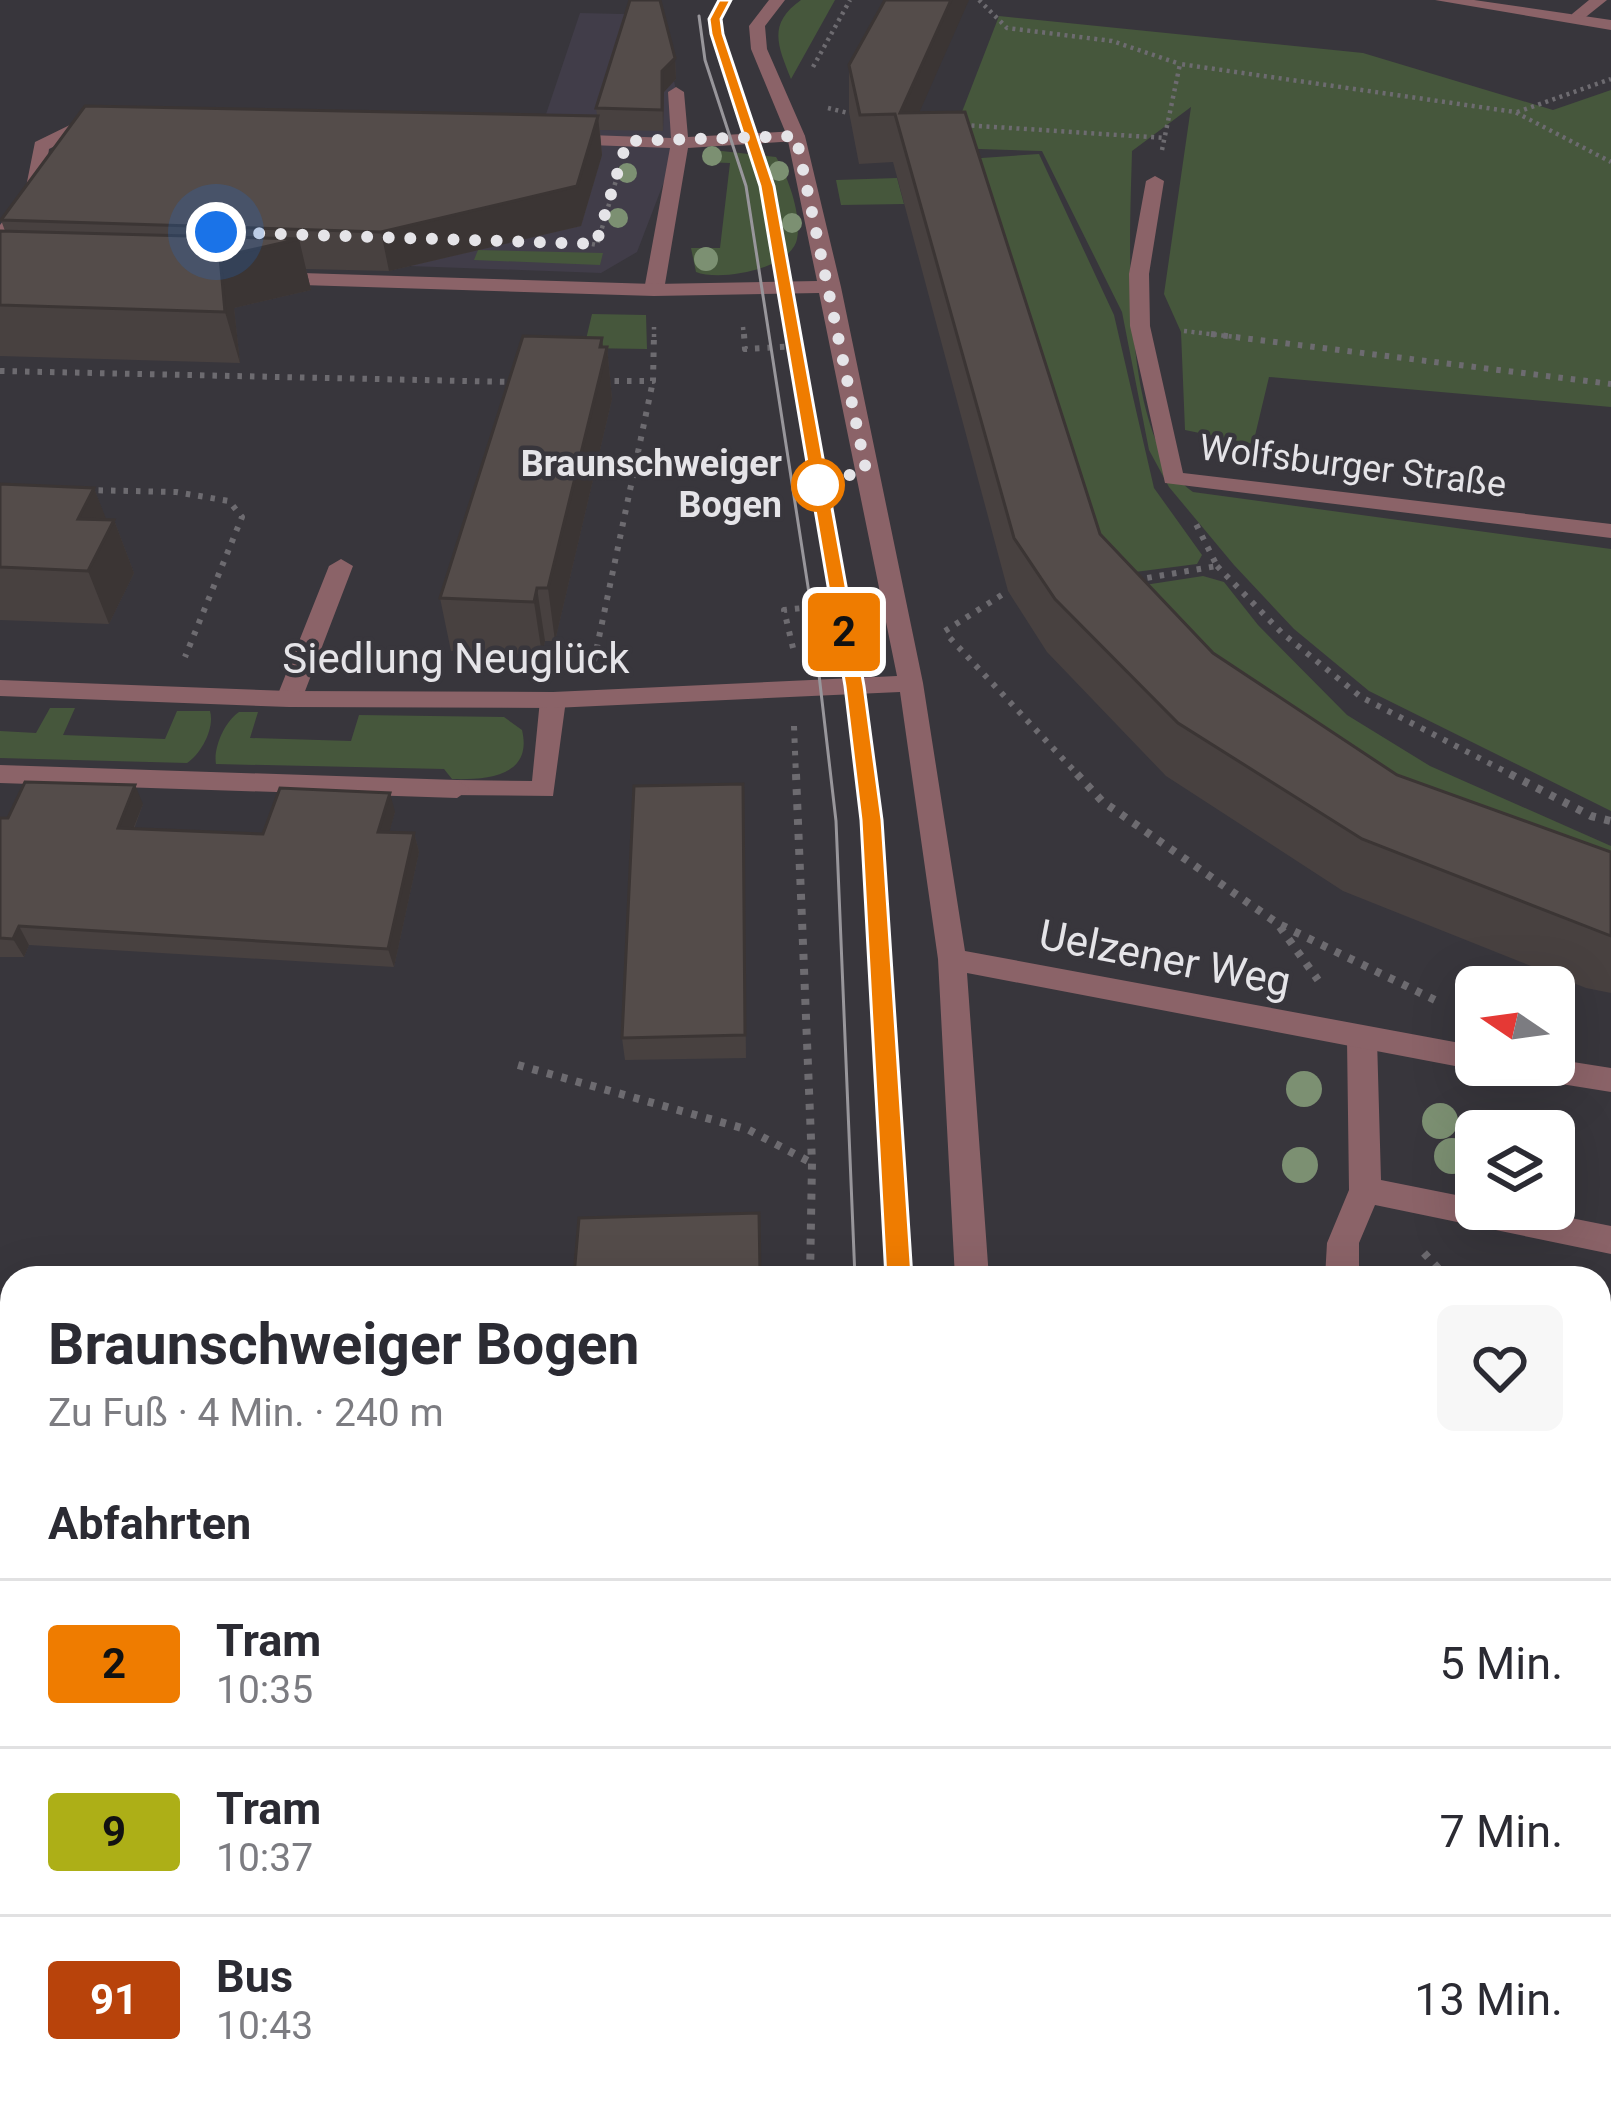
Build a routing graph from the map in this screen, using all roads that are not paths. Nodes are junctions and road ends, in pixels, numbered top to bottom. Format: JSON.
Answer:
{"nodes":[{"id":1,"x":777,"y":0,"type":"edge"},
{"id":2,"x":1443,"y":0,"type":"edge"},
{"id":3,"x":1599,"y":0,"type":"edge"},
{"id":4,"x":1577,"y":17,"type":"junction"},
{"id":5,"x":1611,"y":25,"type":"edge"},
{"id":6,"x":676,"y":92,"type":"edge"},
{"id":7,"x":124,"y":124,"type":"edge"},
{"id":8,"x":796,"y":136,"type":"junction"},
{"id":9,"x":538,"y":138,"type":"edge"},
{"id":10,"x":680,"y":143,"type":"junction"},
{"id":11,"x":1155,"y":181,"type":"road end"},
{"id":12,"x":0,"y":238,"type":"edge"},
{"id":13,"x":239,"y":277,"type":"edge"},
{"id":14,"x":831,"y":287,"type":"junction"},
{"id":15,"x":654,"y":290,"type":"junction"},
{"id":16,"x":1611,"y":531,"type":"edge"},
{"id":17,"x":340,"y":566,"type":"dead end"},
{"id":18,"x":911,"y":683,"type":"junction"},
{"id":19,"x":0,"y":688,"type":"edge"},
{"id":20,"x":290,"y":699,"type":"junction"},
{"id":21,"x":553,"y":700,"type":"junction"},
{"id":22,"x":0,"y":774,"type":"edge"},
{"id":23,"x":952,"y":959,"type":"junction"},
{"id":24,"x":1362,"y":1039,"type":"junction"},
{"id":25,"x":1455,"y":1054,"type":"edge"},
{"id":26,"x":1575,"y":1074,"type":"edge"},
{"id":27,"x":1611,"y":1080,"type":"edge"},
{"id":28,"x":1365,"y":1190,"type":"junction"},
{"id":29,"x":1611,"y":1240,"type":"edge"},
{"id":30,"x":972,"y":1266,"type":"edge"},
{"id":31,"x":1342,"y":1266,"type":"edge"}],
"edges":[{"from":1,"to":8,"type":"street"},
{"from":2,"to":4,"type":"street"},
{"from":3,"to":4,"type":"street"},
{"from":4,"to":5,"type":"street"},
{"from":6,"to":10,"type":"street"},
{"from":7,"to":12,"type":"street"},
{"from":8,"to":10,"type":"street"},
{"from":8,"to":14,"type":"street"},
{"from":9,"to":10,"type":"street"},
{"from":10,"to":15,"type":"street"},
{"from":11,"to":16,"type":"street","name":"Wolfsburger Straße"},
{"from":13,"to":15,"type":"street"},
{"from":14,"to":15,"type":"street"},
{"from":14,"to":18,"type":"street"},
{"from":17,"to":20,"type":"street"},
{"from":18,"to":21,"type":"street","name":"Siedlung Neuglück"},
{"from":18,"to":23,"type":"street"},
{"from":19,"to":20,"type":"street","name":"Siedlung Neuglück"},
{"from":20,"to":21,"type":"street","name":"Siedlung Neuglück"},
{"from":21,"to":22,"type":"street"},
{"from":23,"to":24,"type":"street","name":"Uelzener Weg"},
{"from":23,"to":30,"type":"street"},
{"from":24,"to":25,"type":"street","name":"Uelzener Weg"},
{"from":24,"to":28,"type":"street"},
{"from":26,"to":27,"type":"street"},
{"from":28,"to":29,"type":"street"},
{"from":28,"to":31,"type":"street"}]}
